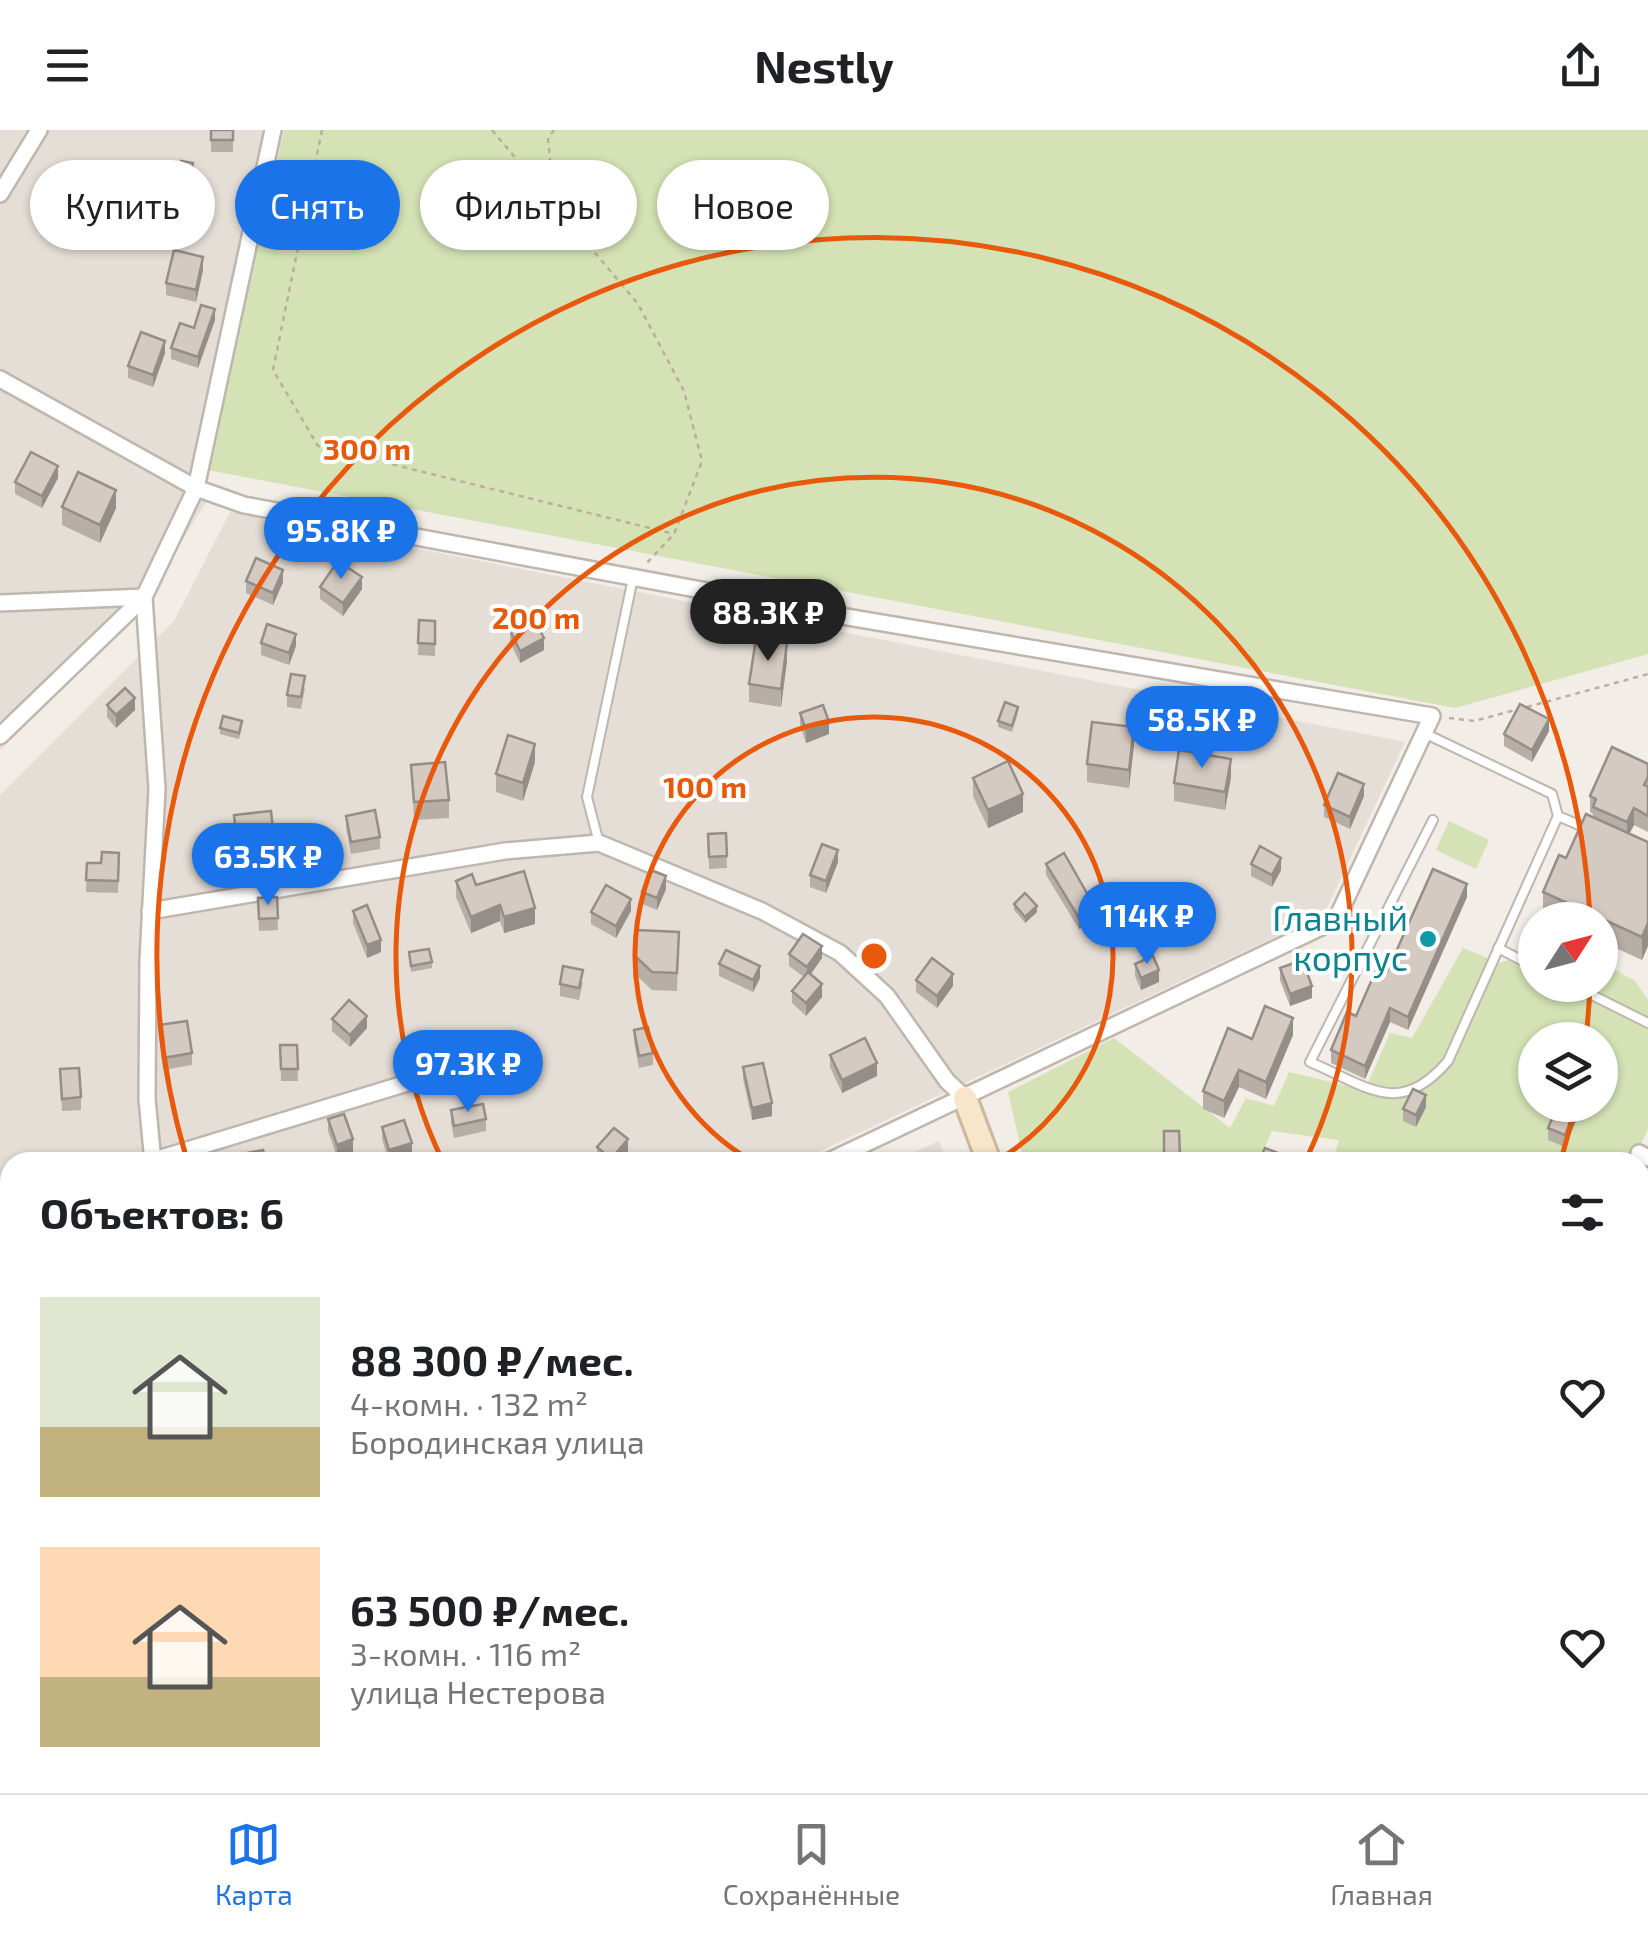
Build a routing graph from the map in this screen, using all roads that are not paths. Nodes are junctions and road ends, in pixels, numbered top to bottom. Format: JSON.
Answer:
{"nodes":[{"id":1,"x":38,"y":130,"type":"edge"},
{"id":2,"x":273,"y":130,"type":"edge"},
{"id":3,"x":0,"y":194,"type":"edge"},
{"id":4,"x":0,"y":379,"type":"edge"},
{"id":5,"x":196,"y":488,"type":"junction"},
{"id":6,"x":633,"y":577,"type":"junction"},
{"id":7,"x":144,"y":597,"type":"junction"},
{"id":8,"x":0,"y":603,"type":"edge"},
{"id":9,"x":1424,"y":733,"type":"junction"},
{"id":10,"x":0,"y":736,"type":"edge"},
{"id":11,"x":1558,"y":816,"type":"junction"},
{"id":12,"x":1432,"y":820,"type":"dead end"},
{"id":13,"x":1594,"y":832,"type":"edge"},
{"id":14,"x":600,"y":843,"type":"junction"},
{"id":15,"x":150,"y":911,"type":"junction"},
{"id":16,"x":1498,"y":948,"type":"junction"},
{"id":17,"x":1518,"y":958,"type":"edge"},
{"id":18,"x":1606,"y":1002,"type":"edge"},
{"id":19,"x":1648,"y":1023,"type":"edge"},
{"id":20,"x":426,"y":1077,"type":"dead end"},
{"id":21,"x":965,"y":1098,"type":"junction"},
{"id":22,"x":151,"y":1152,"type":"edge"},
{"id":23,"x":183,"y":1152,"type":"edge"},
{"id":24,"x":849,"y":1152,"type":"edge"},
{"id":25,"x":986,"y":1152,"type":"edge"}],
"edges":[{"from":1,"to":3,"type":"street"},
{"from":2,"to":5,"type":"street"},
{"from":4,"to":5,"type":"street"},
{"from":5,"to":6,"type":"street"},
{"from":5,"to":7,"type":"street"},
{"from":6,"to":9,"type":"street"},
{"from":6,"to":14,"type":"lane"},
{"from":7,"to":8,"type":"street"},
{"from":7,"to":10,"type":"street"},
{"from":7,"to":15,"type":"street"},
{"from":9,"to":11,"type":"lane"},
{"from":9,"to":21,"type":"street"},
{"from":11,"to":13,"type":"lane"},
{"from":11,"to":16,"type":"lane"},
{"from":12,"to":16,"type":"lane"},
{"from":14,"to":15,"type":"street"},
{"from":14,"to":21,"type":"street"},
{"from":15,"to":22,"type":"street"},
{"from":16,"to":17,"type":"lane"},
{"from":18,"to":19,"type":"lane"},
{"from":20,"to":23,"type":"street"},
{"from":21,"to":24,"type":"street"},
{"from":21,"to":25,"type":"street"}]}
